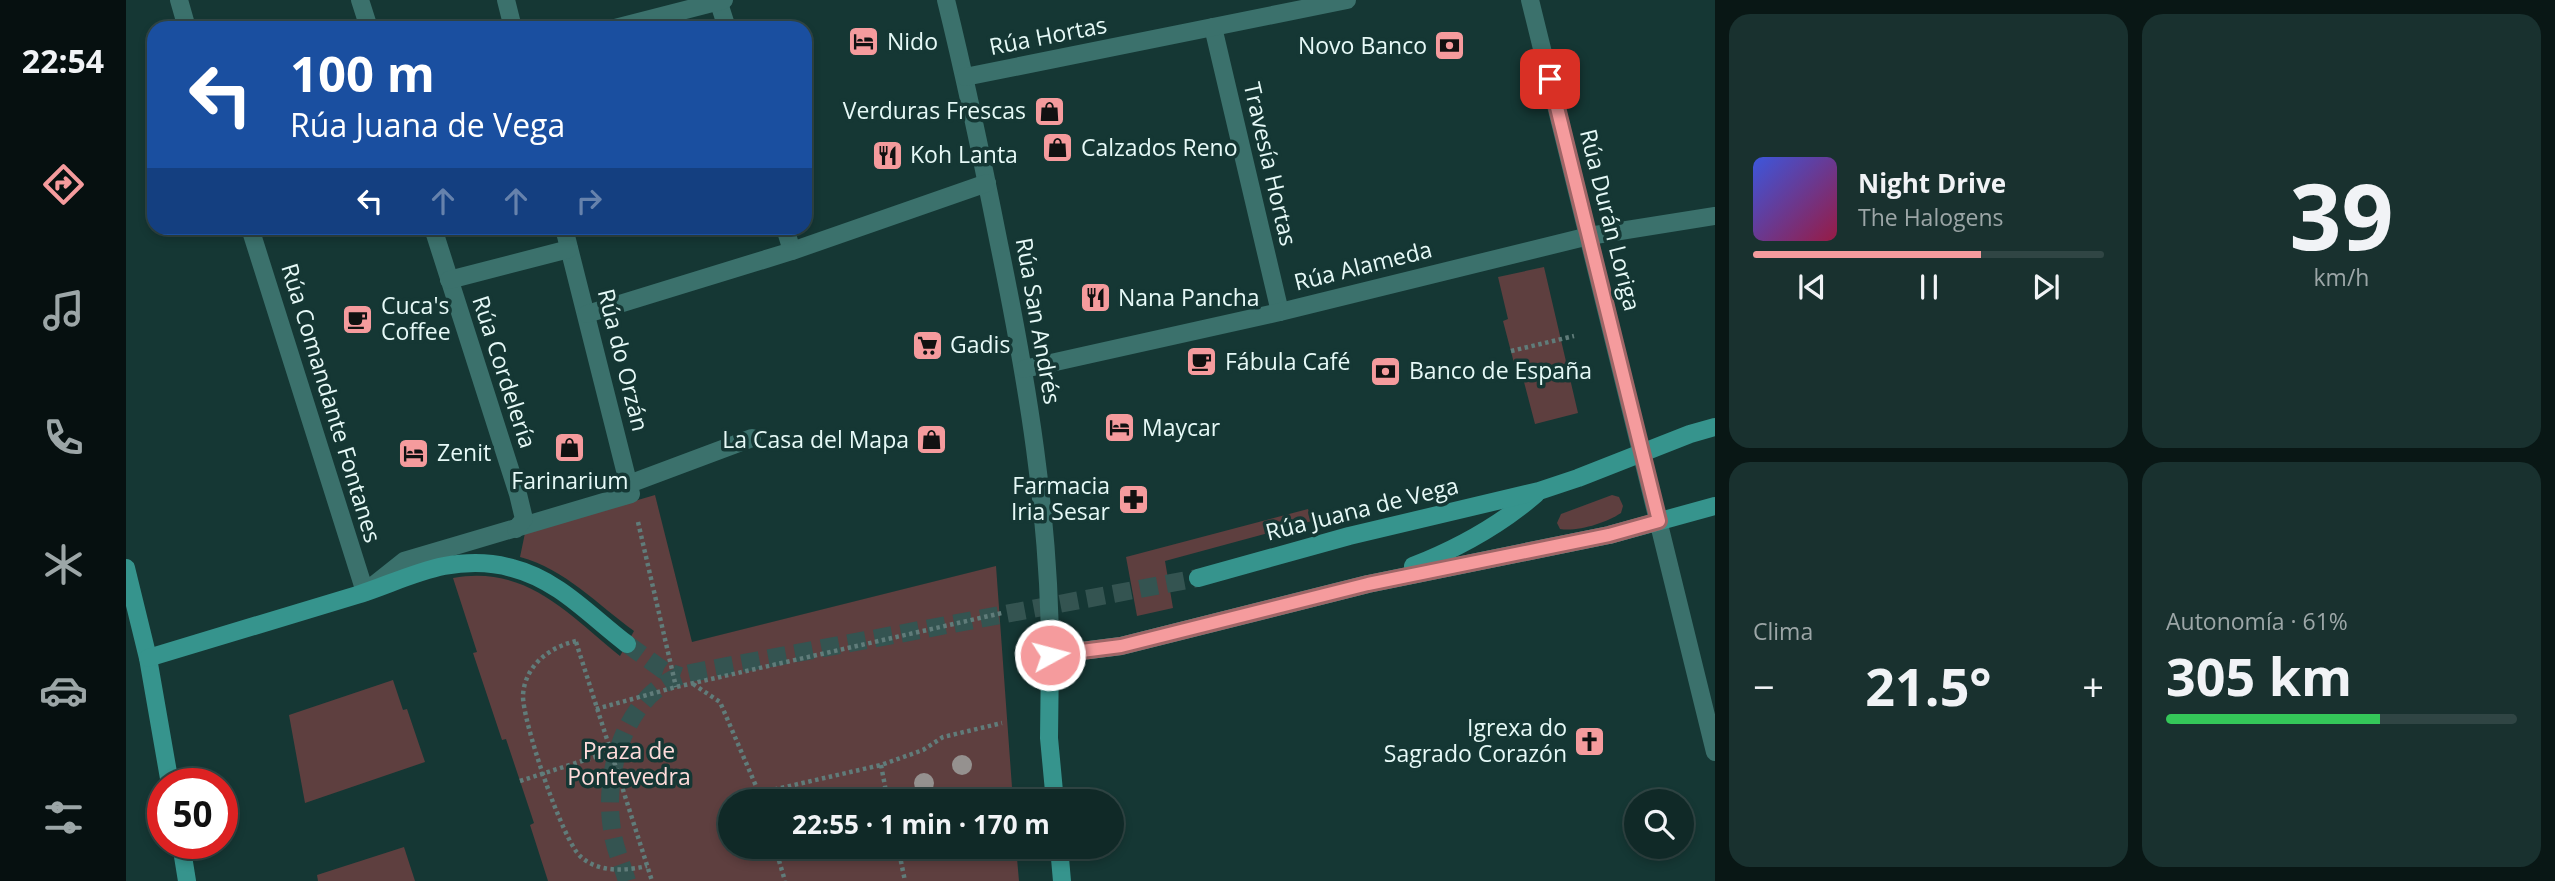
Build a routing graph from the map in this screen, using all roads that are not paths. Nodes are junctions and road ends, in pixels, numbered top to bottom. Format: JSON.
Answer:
{"nodes":[{"id":1,"x":179,"y":0,"type":"edge"},
{"id":2,"x":360,"y":0,"type":"edge"},
{"id":3,"x":506,"y":0,"type":"edge"},
{"id":4,"x":721,"y":0,"type":"edge"},
{"id":5,"x":946,"y":0,"type":"edge"},
{"id":6,"x":1347,"y":0,"type":"edge"},
{"id":7,"x":1530,"y":0,"type":"edge"},
{"id":8,"x":185,"y":21,"type":"edge"},
{"id":9,"x":367,"y":21,"type":"edge"},
{"id":10,"x":511,"y":21,"type":"edge"},
{"id":11,"x":642,"y":21,"type":"edge"},
{"id":12,"x":726,"y":21,"type":"edge"},
{"id":13,"x":1213,"y":27,"type":"junction"},
{"id":14,"x":965,"y":77,"type":"junction"},
{"id":15,"x":987,"y":183,"type":"junction"},
{"id":16,"x":1715,"y":216,"type":"edge"},
{"id":17,"x":252,"y":235,"type":"edge"},
{"id":18,"x":435,"y":235,"type":"edge"},
{"id":19,"x":566,"y":235,"type":"edge"},
{"id":20,"x":787,"y":235,"type":"edge"},
{"id":21,"x":1589,"y":236,"type":"junction"},
{"id":22,"x":569,"y":249,"type":"junction"},
{"id":23,"x":792,"y":251,"type":"junction"},
{"id":24,"x":449,"y":280,"type":"junction"},
{"id":25,"x":1280,"y":313,"type":"junction"},
{"id":26,"x":587,"y":314,"type":"junction"},
{"id":27,"x":1024,"y":369,"type":"junction"},
{"id":28,"x":1715,"y":427,"type":"edge"},
{"id":29,"x":752,"y":438,"type":"dead end"},
{"id":30,"x":1642,"y":452,"type":"junction"},
{"id":31,"x":630,"y":489,"type":"junction"},
{"id":32,"x":1539,"y":491,"type":"junction"},
{"id":33,"x":1715,"y":506,"type":"edge"},
{"id":34,"x":1659,"y":521,"type":"junction"},
{"id":35,"x":516,"y":529,"type":"junction"},
{"id":36,"x":126,"y":568,"type":"edge"},
{"id":37,"x":1198,"y":578,"type":"tunnel mouth"},
{"id":38,"x":1368,"y":584,"type":"junction"},
{"id":39,"x":365,"y":592,"type":"junction"},
{"id":40,"x":627,"y":644,"type":"tunnel mouth"},
{"id":41,"x":1050,"y":655,"type":"junction"},
{"id":42,"x":148,"y":658,"type":"junction"},
{"id":43,"x":1715,"y":752,"type":"edge"},
{"id":44,"x":167,"y":768,"type":"edge"},
{"id":45,"x":1054,"y":789,"type":"edge"},
{"id":46,"x":183,"y":859,"type":"edge"},
{"id":47,"x":1060,"y":859,"type":"edge"},
{"id":48,"x":187,"y":881,"type":"edge"},
{"id":49,"x":1062,"y":881,"type":"edge"}],
"edges":[{"from":1,"to":8,"type":"street"},
{"from":2,"to":9,"type":"street"},
{"from":3,"to":10,"type":"street"},
{"from":4,"to":11,"type":"street"},
{"from":4,"to":12,"type":"street"},
{"from":5,"to":14,"type":"street","name":"Rúa San Andrés"},
{"from":6,"to":13,"type":"street","name":"Rúa Hortas"},
{"from":7,"to":21,"type":"street","name":"Rúa Durán Loriga"},
{"from":13,"to":14,"type":"street","name":"Rúa Hortas"},
{"from":13,"to":25,"type":"street","name":"Travesía Hortas"},
{"from":14,"to":15,"type":"street","name":"Rúa San Andrés"},
{"from":15,"to":23,"type":"street"},
{"from":15,"to":27,"type":"street","name":"Rúa San Andrés"},
{"from":16,"to":21,"type":"street","name":"Rúa Alameda"},
{"from":17,"to":39,"type":"street","name":"Rúa Comandante Fontanes"},
{"from":18,"to":24,"type":"street","name":"Rúa Cordelería"},
{"from":19,"to":22,"type":"street","name":"Rúa do Orzán"},
{"from":20,"to":23,"type":"street"},
{"from":21,"to":25,"type":"street","name":"Rúa Alameda"},
{"from":21,"to":30,"type":"street","name":"Rúa Durán Loriga"},
{"from":22,"to":24,"type":"street"},
{"from":22,"to":26,"type":"street","name":"Rúa do Orzán"},
{"from":23,"to":26,"type":"street"},
{"from":24,"to":35,"type":"street","name":"Rúa Cordelería"},
{"from":25,"to":27,"type":"street","name":"Rúa Alameda"},
{"from":26,"to":31,"type":"street","name":"Rúa do Orzán"},
{"from":27,"to":41,"type":"street","name":"Rúa San Andrés"},
{"from":28,"to":30,"type":"main road","name":"Rúa Juana de Vega"},
{"from":29,"to":31,"type":"street"},
{"from":30,"to":32,"type":"main road","name":"Rúa Juana de Vega"},
{"from":30,"to":34,"type":"street"},
{"from":31,"to":35,"type":"street"},
{"from":32,"to":37,"type":"main road","name":"Rúa Juana de Vega"},
{"from":32,"to":38,"type":"main road","name":"Rúa Juana de Vega"},
{"from":33,"to":34,"type":"main road","name":"Rúa Juana de Vega"},
{"from":34,"to":38,"type":"main road","name":"Rúa Juana de Vega"},
{"from":34,"to":43,"type":"street"},
{"from":35,"to":39,"type":"street"},
{"from":36,"to":42,"type":"main road"},
{"from":38,"to":41,"type":"main road","name":"Rúa Juana de Vega"},
{"from":39,"to":40,"type":"main road"},
{"from":39,"to":42,"type":"main road"},
{"from":41,"to":45,"type":"main road"},
{"from":42,"to":44,"type":"main road"},
{"from":46,"to":48,"type":"main road"},
{"from":47,"to":49,"type":"main road"}]}
